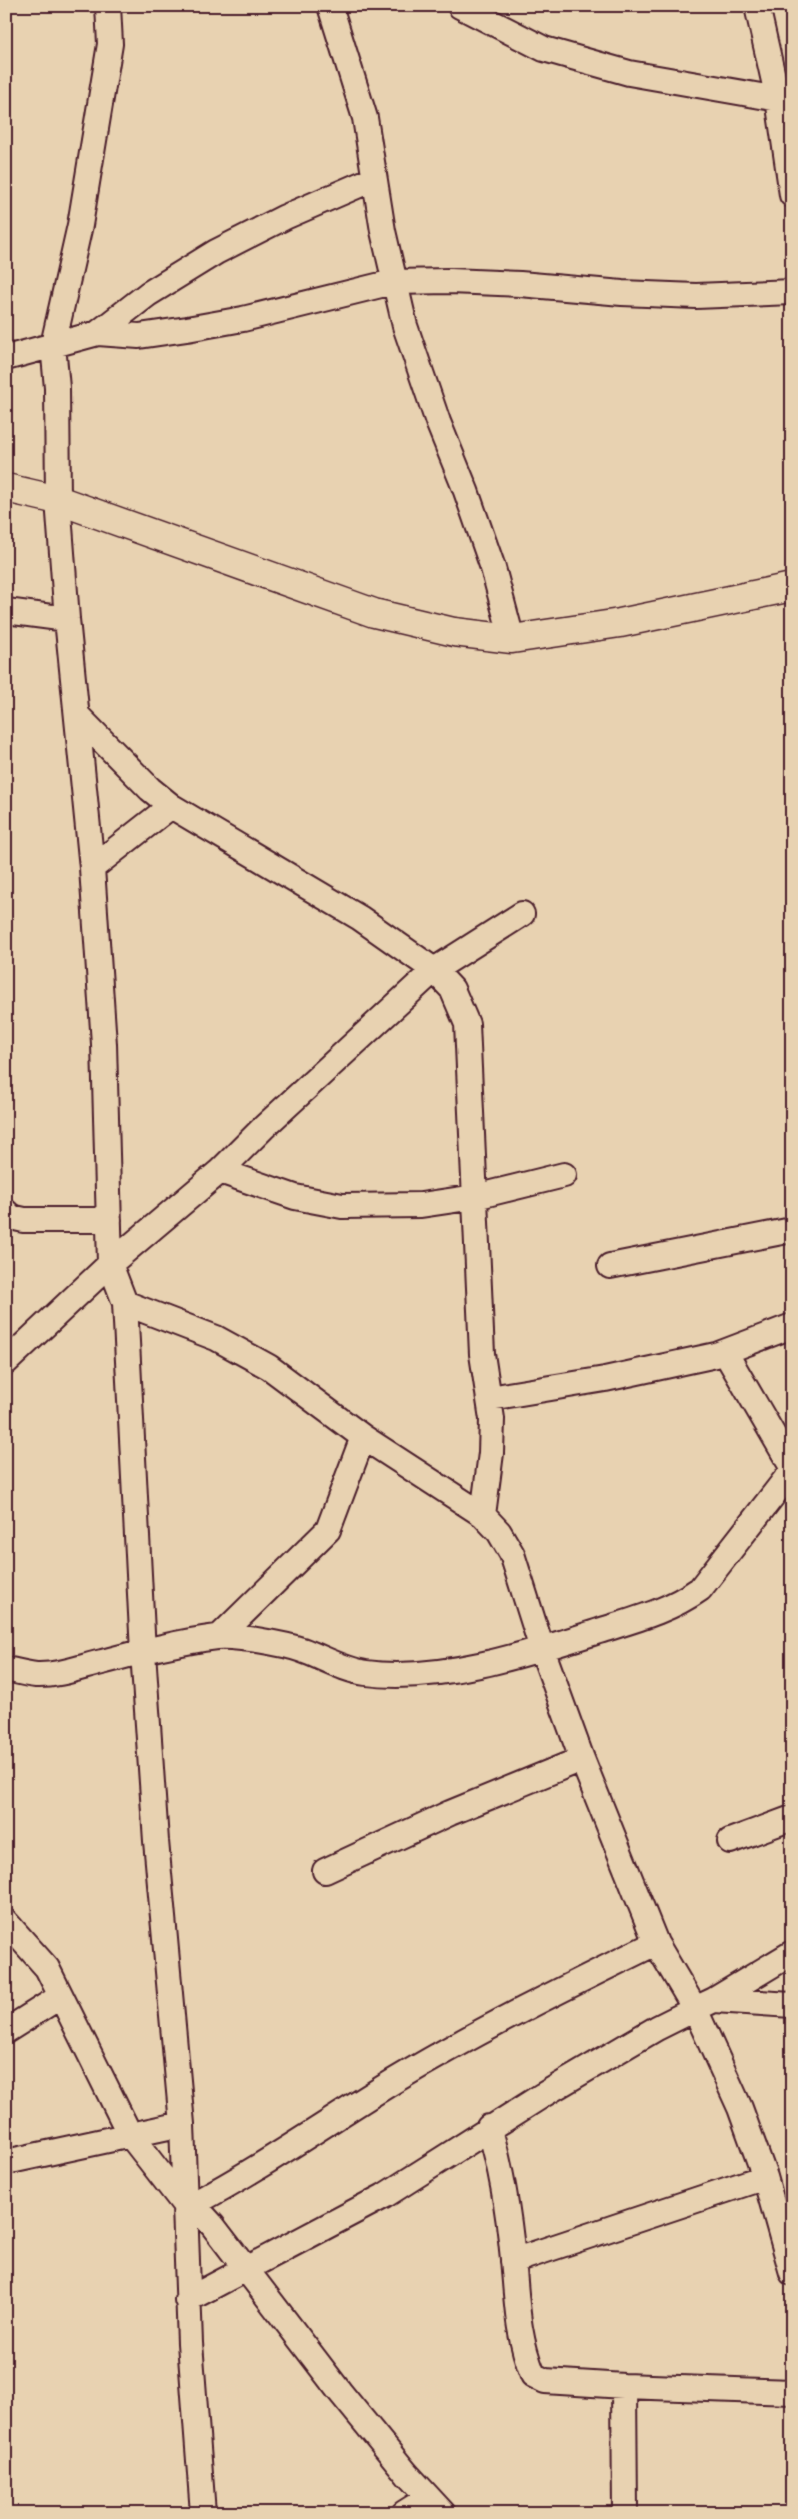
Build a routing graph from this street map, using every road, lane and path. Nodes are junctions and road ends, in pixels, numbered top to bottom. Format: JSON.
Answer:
{"nodes":[{"id":1,"x":108,"y":6,"type":"edge"},
{"id":2,"x":330,"y":6,"type":"edge"},
{"id":3,"x":460,"y":6,"type":"edge"},
{"id":4,"x":757,"y":6,"type":"edge"},
{"id":5,"x":778,"y":99,"type":"junction"},
{"id":6,"x":373,"y":179,"type":"junction"},
{"id":7,"x":792,"y":195,"type":"edge"},
{"id":8,"x":393,"y":282,"type":"junction"},
{"id":9,"x":792,"y":292,"type":"edge"},
{"id":10,"x":98,"y":333,"type":"junction"},
{"id":11,"x":53,"y":345,"type":"junction"},
{"id":12,"x":6,"y":358,"type":"edge"},
{"id":13,"x":6,"y":488,"type":"edge"},
{"id":14,"x":58,"y":500,"type":"junction"},
{"id":15,"x":792,"y":587,"type":"edge"},
{"id":16,"x":6,"y":611,"type":"edge"},
{"id":17,"x":67,"y":619,"type":"junction"},
{"id":18,"x":512,"y":639,"type":"junction"},
{"id":19,"x":78,"y":716,"type":"junction"},
{"id":20,"x":171,"y":806,"type":"junction"},
{"id":21,"x":92,"y":868,"type":"junction"},
{"id":22,"x":522,"y":914,"type":"dead end"},
{"id":23,"x":434,"y":970,"type":"junction"},
{"id":24,"x":220,"y":1171,"type":"junction"},
{"id":25,"x":564,"y":1175,"type":"dead end"},
{"id":26,"x":475,"y":1197,"type":"junction"},
{"id":27,"x":6,"y":1212,"type":"edge"},
{"id":28,"x":110,"y":1220,"type":"junction"},
{"id":29,"x":792,"y":1230,"type":"edge"},
{"id":30,"x":110,"y":1264,"type":"junction"},
{"id":31,"x":610,"y":1266,"type":"dead end"},
{"id":32,"x":125,"y":1303,"type":"junction"},
{"id":33,"x":792,"y":1326,"type":"edge"},
{"id":34,"x":725,"y":1352,"type":"junction"},
{"id":35,"x":6,"y":1362,"type":"edge"},
{"id":36,"x":490,"y":1398,"type":"junction"},
{"id":37,"x":364,"y":1437,"type":"junction"},
{"id":38,"x":792,"y":1469,"type":"edge"},
{"id":39,"x":483,"y":1515,"type":"junction"},
{"id":40,"x":219,"y":1637,"type":"junction"},
{"id":41,"x":542,"y":1649,"type":"junction"},
{"id":42,"x":143,"y":1652,"type":"junction"},
{"id":43,"x":6,"y":1669,"type":"edge"},
{"id":44,"x":582,"y":1759,"type":"junction"},
{"id":45,"x":792,"y":1818,"type":"edge"},
{"id":46,"x":730,"y":1841,"type":"dead end"},
{"id":47,"x":325,"y":1871,"type":"dead end"},
{"id":48,"x":6,"y":1922,"type":"edge"},
{"id":49,"x":656,"y":1943,"type":"junction"},
{"id":50,"x":792,"y":1953,"type":"edge"},
{"id":51,"x":61,"y":1996,"type":"junction"},
{"id":52,"x":705,"y":2004,"type":"junction"},
{"id":53,"x":792,"y":2006,"type":"edge"},
{"id":54,"x":6,"y":2031,"type":"edge"},
{"id":55,"x":182,"y":2124,"type":"junction"},
{"id":56,"x":489,"y":2127,"type":"junction"},
{"id":57,"x":130,"y":2135,"type":"junction"},
{"id":58,"x":6,"y":2162,"type":"edge"},
{"id":59,"x":764,"y":2177,"type":"junction"},
{"id":60,"x":188,"y":2204,"type":"junction"},
{"id":61,"x":513,"y":2261,"type":"junction"},
{"id":62,"x":247,"y":2270,"type":"junction"},
{"id":63,"x":792,"y":2273,"type":"edge"},
{"id":64,"x":187,"y":2300,"type":"junction"},
{"id":65,"x":624,"y":2386,"type":"junction"},
{"id":66,"x":792,"y":2392,"type":"edge"},
{"id":67,"x":435,"y":2505,"type":"edge"},
{"id":68,"x":625,"y":2510,"type":"dead end"},
{"id":69,"x":203,"y":2513,"type":"edge"},
{"id":70,"x":404,"y":2513,"type":"edge"}],
"edges":[{"from":1,"to":11,"type":"street"},
{"from":2,"to":6,"type":"street"},
{"from":3,"to":5,"type":"street"},
{"from":4,"to":5,"type":"street"},
{"from":5,"to":7,"type":"street"},
{"from":6,"to":8,"type":"street"},
{"from":6,"to":10,"type":"street"},
{"from":8,"to":9,"type":"street"},
{"from":8,"to":10,"type":"street"},
{"from":8,"to":18,"type":"street"},
{"from":10,"to":11,"type":"street"},
{"from":11,"to":12,"type":"street"},
{"from":11,"to":14,"type":"street"},
{"from":13,"to":14,"type":"street"},
{"from":14,"to":17,"type":"street"},
{"from":14,"to":18,"type":"street"},
{"from":15,"to":18,"type":"street"},
{"from":16,"to":17,"type":"street"},
{"from":17,"to":19,"type":"street"},
{"from":19,"to":20,"type":"street"},
{"from":19,"to":21,"type":"street"},
{"from":20,"to":21,"type":"street"},
{"from":20,"to":23,"type":"street"},
{"from":21,"to":28,"type":"street"},
{"from":22,"to":23,"type":"street"},
{"from":23,"to":24,"type":"street"},
{"from":23,"to":26,"type":"street"},
{"from":24,"to":26,"type":"street"},
{"from":24,"to":30,"type":"street"},
{"from":25,"to":26,"type":"street"},
{"from":26,"to":36,"type":"street"},
{"from":27,"to":28,"type":"street"},
{"from":28,"to":30,"type":"street"},
{"from":29,"to":31,"type":"street"},
{"from":30,"to":32,"type":"street"},
{"from":30,"to":35,"type":"street"},
{"from":32,"to":37,"type":"street"},
{"from":32,"to":42,"type":"street"},
{"from":33,"to":34,"type":"street"},
{"from":34,"to":36,"type":"street"},
{"from":34,"to":38,"type":"street"},
{"from":36,"to":39,"type":"street"},
{"from":37,"to":39,"type":"street"},
{"from":37,"to":40,"type":"street"},
{"from":38,"to":41,"type":"street"},
{"from":39,"to":41,"type":"street"},
{"from":40,"to":41,"type":"street"},
{"from":40,"to":42,"type":"street"},
{"from":41,"to":44,"type":"street"},
{"from":42,"to":43,"type":"street"},
{"from":42,"to":55,"type":"street"},
{"from":44,"to":47,"type":"street"},
{"from":44,"to":49,"type":"street"},
{"from":45,"to":46,"type":"street"},
{"from":48,"to":51,"type":"street"},
{"from":49,"to":52,"type":"street"},
{"from":49,"to":60,"type":"street"},
{"from":50,"to":52,"type":"street"},
{"from":51,"to":54,"type":"street"},
{"from":51,"to":57,"type":"street"},
{"from":52,"to":53,"type":"street"},
{"from":52,"to":56,"type":"street"},
{"from":52,"to":59,"type":"street"},
{"from":55,"to":57,"type":"street"},
{"from":55,"to":60,"type":"street"},
{"from":56,"to":61,"type":"street"},
{"from":56,"to":62,"type":"street"},
{"from":57,"to":58,"type":"street"},
{"from":57,"to":60,"type":"street"},
{"from":59,"to":61,"type":"street"},
{"from":59,"to":63,"type":"street"},
{"from":60,"to":62,"type":"street"},
{"from":60,"to":64,"type":"street"},
{"from":61,"to":65,"type":"street"},
{"from":62,"to":64,"type":"street"},
{"from":62,"to":67,"type":"street"},
{"from":64,"to":69,"type":"street"},
{"from":65,"to":66,"type":"street"},
{"from":65,"to":68,"type":"street"},
{"from":67,"to":70,"type":"street"}]}
